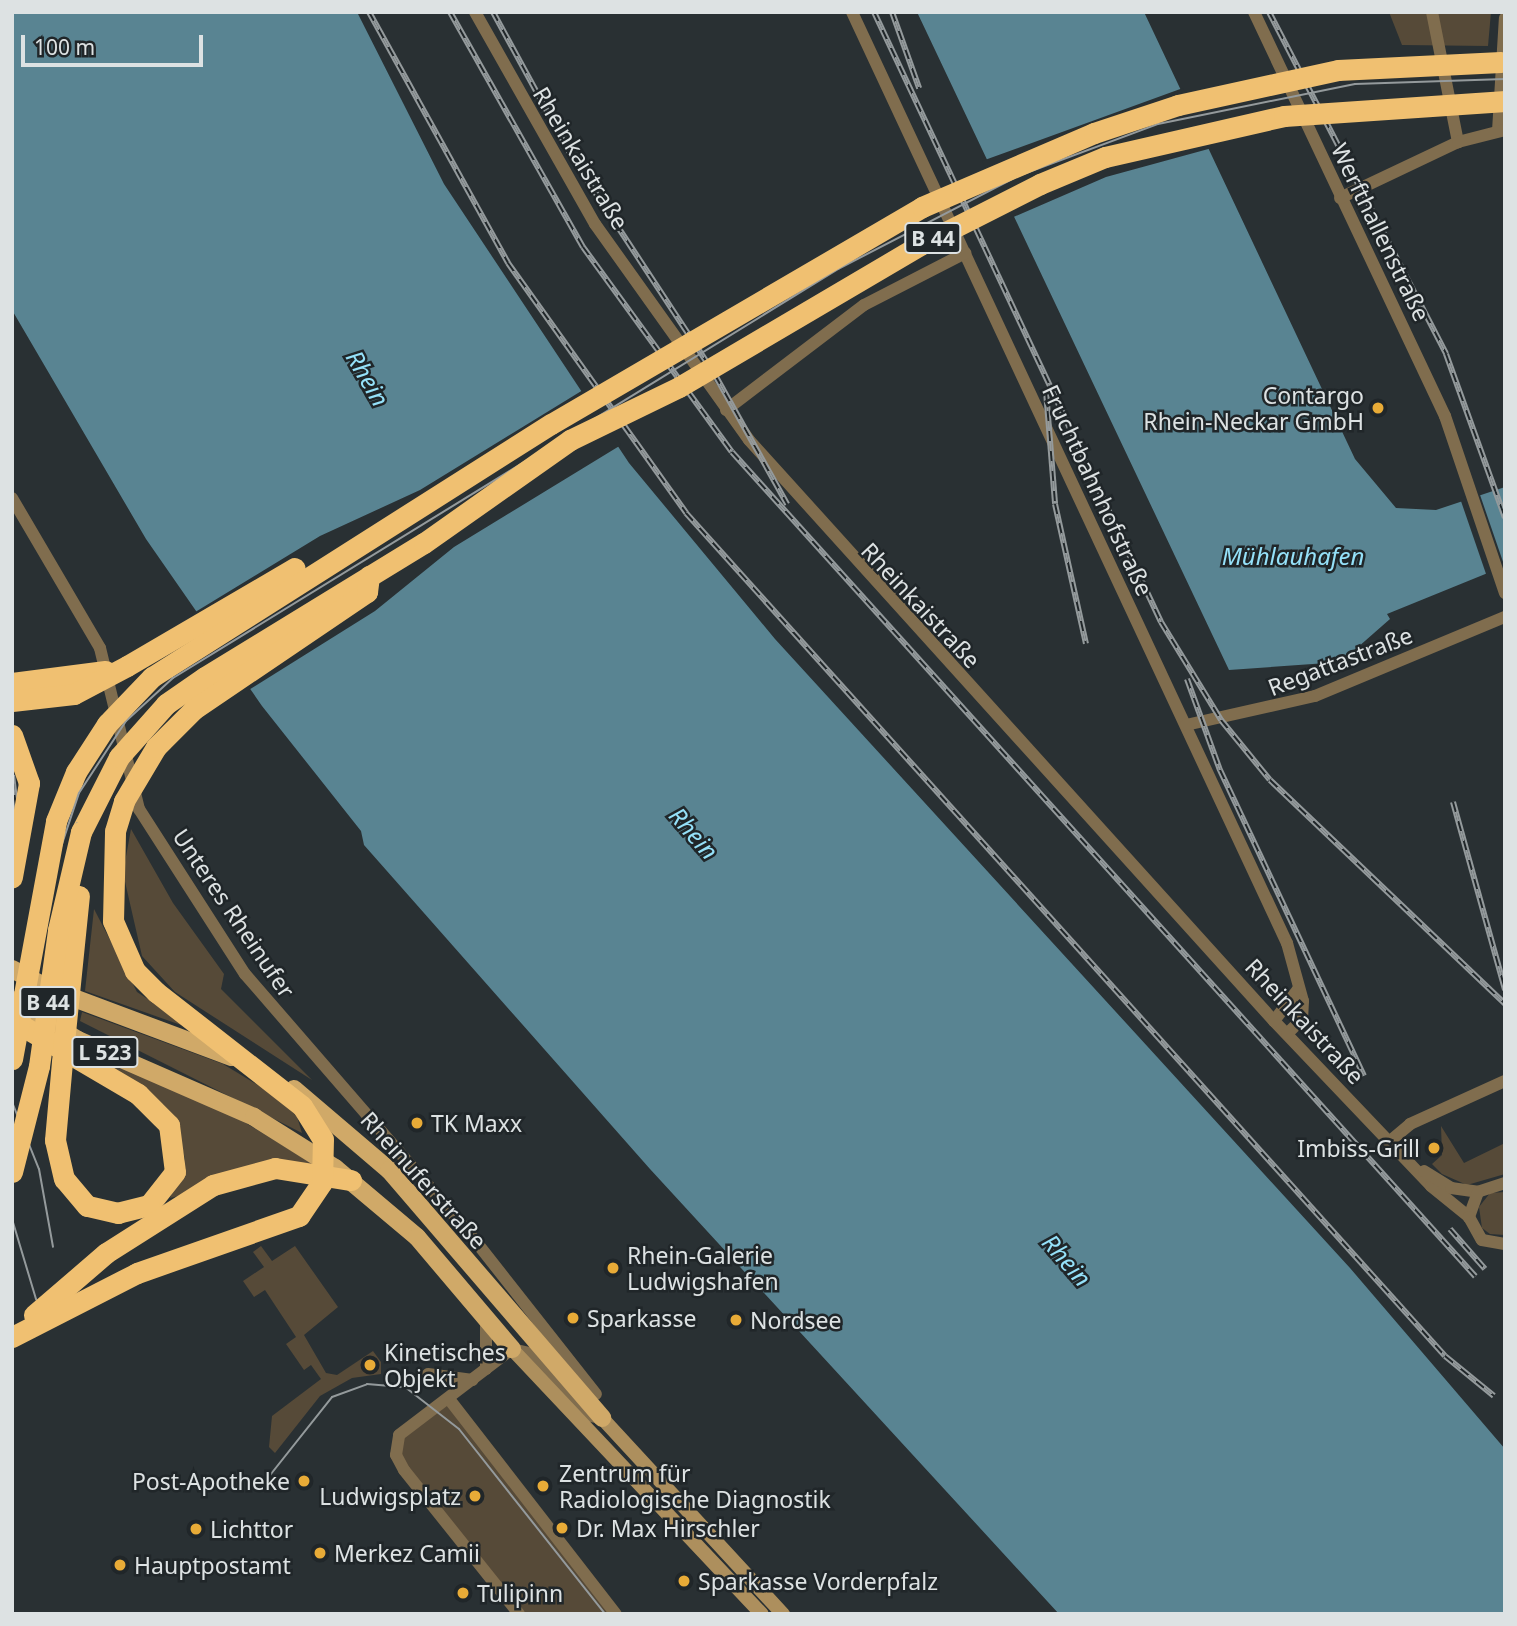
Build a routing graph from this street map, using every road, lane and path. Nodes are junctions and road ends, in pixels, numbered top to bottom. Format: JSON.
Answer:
{"nodes":[{"id":1,"x":475,"y":12,"type":"edge"},
{"id":2,"x":852,"y":12,"type":"edge"},
{"id":3,"x":1254,"y":12,"type":"edge"},
{"id":4,"x":1432,"y":12,"type":"edge"},
{"id":5,"x":1505,"y":18,"type":"edge"},
{"id":6,"x":1505,"y":62,"type":"edge"},
{"id":7,"x":1505,"y":101,"type":"edge"},
{"id":8,"x":1501,"y":131,"type":"edge"},
{"id":9,"x":1458,"y":142,"type":"junction"},
{"id":10,"x":1340,"y":198,"type":"junction"},
{"id":11,"x":965,"y":253,"type":"junction"},
{"id":12,"x":726,"y":410,"type":"junction"},
{"id":13,"x":12,"y":498,"type":"edge"},
{"id":14,"x":397,"y":523,"type":"junction"},
{"id":15,"x":369,"y":576,"type":"junction"},
{"id":16,"x":1504,"y":590,"type":"edge"},
{"id":17,"x":1505,"y":617,"type":"edge"},
{"id":18,"x":127,"y":666,"type":"junction"},
{"id":19,"x":12,"y":683,"type":"edge"},
{"id":20,"x":12,"y":701,"type":"edge"},
{"id":21,"x":1186,"y":725,"type":"junction"},
{"id":22,"x":12,"y":735,"type":"edge"},
{"id":23,"x":81,"y":832,"type":"junction"},
{"id":24,"x":12,"y":877,"type":"edge"},
{"id":25,"x":12,"y":969,"type":"edge"},
{"id":26,"x":1299,"y":988,"type":"junction"},
{"id":27,"x":12,"y":1000,"type":"edge"},
{"id":28,"x":12,"y":1020,"type":"edge"},
{"id":29,"x":1274,"y":1020,"type":"junction"},
{"id":30,"x":1287,"y":1034,"type":"junction"},
{"id":31,"x":12,"y":1059,"type":"edge"},
{"id":32,"x":243,"y":1061,"type":"junction"},
{"id":33,"x":1505,"y":1081,"type":"edge"},
{"id":34,"x":1390,"y":1141,"type":"junction"},
{"id":35,"x":1415,"y":1166,"type":"junction"},
{"id":36,"x":12,"y":1172,"type":"edge"},
{"id":37,"x":351,"y":1180,"type":"junction"},
{"id":38,"x":1505,"y":1183,"type":"edge"},
{"id":39,"x":1478,"y":1192,"type":"junction"},
{"id":40,"x":1469,"y":1217,"type":"junction"},
{"id":41,"x":1499,"y":1245,"type":"edge"},
{"id":42,"x":1505,"y":1258,"type":"edge"},
{"id":43,"x":486,"y":1317,"type":"junction"},
{"id":44,"x":12,"y":1336,"type":"edge"},
{"id":45,"x":512,"y":1349,"type":"junction"},
{"id":46,"x":486,"y":1369,"type":"junction"},
{"id":47,"x":428,"y":1374,"type":"dead end"},
{"id":48,"x":473,"y":1380,"type":"junction"},
{"id":49,"x":596,"y":1394,"type":"dead end"},
{"id":50,"x":449,"y":1399,"type":"junction"},
{"id":51,"x":602,"y":1418,"type":"junction"},
{"id":52,"x":771,"y":1611,"type":"edge"},
{"id":53,"x":519,"y":1614,"type":"edge"},
{"id":54,"x":616,"y":1614,"type":"edge"}],
"edges":[{"from":1,"to":12,"type":"street","name":"Rheinkaistraße"},
{"from":2,"to":11,"type":"street","name":"Fruchtbahnhofstraße"},
{"from":3,"to":10,"type":"street","name":"Werfthallenstraße"},
{"from":4,"to":9,"type":"street"},
{"from":5,"to":8,"type":"street"},
{"from":6,"to":14,"type":"highway","number":"B 44","bridge":true},
{"from":7,"to":15,"type":"highway","number":"B 44","bridge":true},
{"from":8,"to":9,"type":"street"},
{"from":9,"to":10,"type":"street"},
{"from":10,"to":16,"type":"street","name":"Werfthallenstraße"},
{"from":11,"to":12,"type":"street"},
{"from":11,"to":21,"type":"street","name":"Fruchtbahnhofstraße"},
{"from":12,"to":29,"type":"street","name":"Rheinkaistraße"},
{"from":13,"to":49,"type":"street","name":"Unteres Rheinufer"},
{"from":14,"to":18,"type":"highway"},
{"from":14,"to":31,"type":"highway","number":"B 44","bridge":true},
{"from":15,"to":23,"type":"highway","number":"B 44","bridge":true},
{"from":15,"to":32,"type":"highway","bridge":true},
{"from":17,"to":21,"type":"street","name":"Regattastraße"},
{"from":18,"to":19,"type":"highway","bridge":true},
{"from":18,"to":20,"type":"highway","bridge":true},
{"from":21,"to":26,"type":"street","name":"Fruchtbahnhofstraße"},
{"from":22,"to":24,"type":"highway","bridge":true},
{"from":23,"to":28,"type":"highway","number":"B 44","bridge":true},
{"from":23,"to":36,"type":"highway","number":"B 44","bridge":true},
{"from":25,"to":32,"type":"main road","name":"Rheinuferstraße","number":"L 523"},
{"from":26,"to":29,"type":"street"},
{"from":26,"to":30,"type":"street","name":"Fruchtbahnhofstraße"},
{"from":27,"to":37,"type":"main road","name":"Rheinuferstraße","number":"L 523"},
{"from":29,"to":30,"type":"street","name":"Rheinkaistraße"},
{"from":30,"to":34,"type":"street","name":"Rheinkaistraße"},
{"from":32,"to":44,"type":"highway","bridge":true},
{"from":32,"to":51,"type":"main road","name":"Rheinuferstraße","number":"L 523"},
{"from":33,"to":34,"type":"street"},
{"from":34,"to":35,"type":"street","name":"Rheinkaistraße"},
{"from":35,"to":39,"type":"street","name":"Rheinkaistraße"},
{"from":35,"to":40,"type":"street","name":"Rheinkaistraße"},
{"from":37,"to":43,"type":"main road","name":"Rheinuferstraße","number":"L 523"},
{"from":37,"to":44,"type":"highway","bridge":true},
{"from":38,"to":39,"type":"street"},
{"from":39,"to":40,"type":"street"},
{"from":40,"to":41,"type":"street","name":"Rheinkaistraße"},
{"from":41,"to":42,"type":"street"},
{"from":43,"to":45,"type":"main road","name":"Rheinuferstraße","number":"L 523"},
{"from":43,"to":46,"type":"street"},
{"from":45,"to":46,"type":"street"},
{"from":45,"to":51,"type":"street","name":"Rheinuferstraße"},
{"from":45,"to":52,"type":"main road","name":"Rheinuferstraße","number":"L 523"},
{"from":46,"to":48,"type":"street"},
{"from":47,"to":48,"type":"street"},
{"from":48,"to":50,"type":"street"},
{"from":50,"to":53,"type":"street"},
{"from":50,"to":54,"type":"street"},
{"from":51,"to":52,"type":"main road","name":"Rheinuferstraße","number":"L 523"}]}
